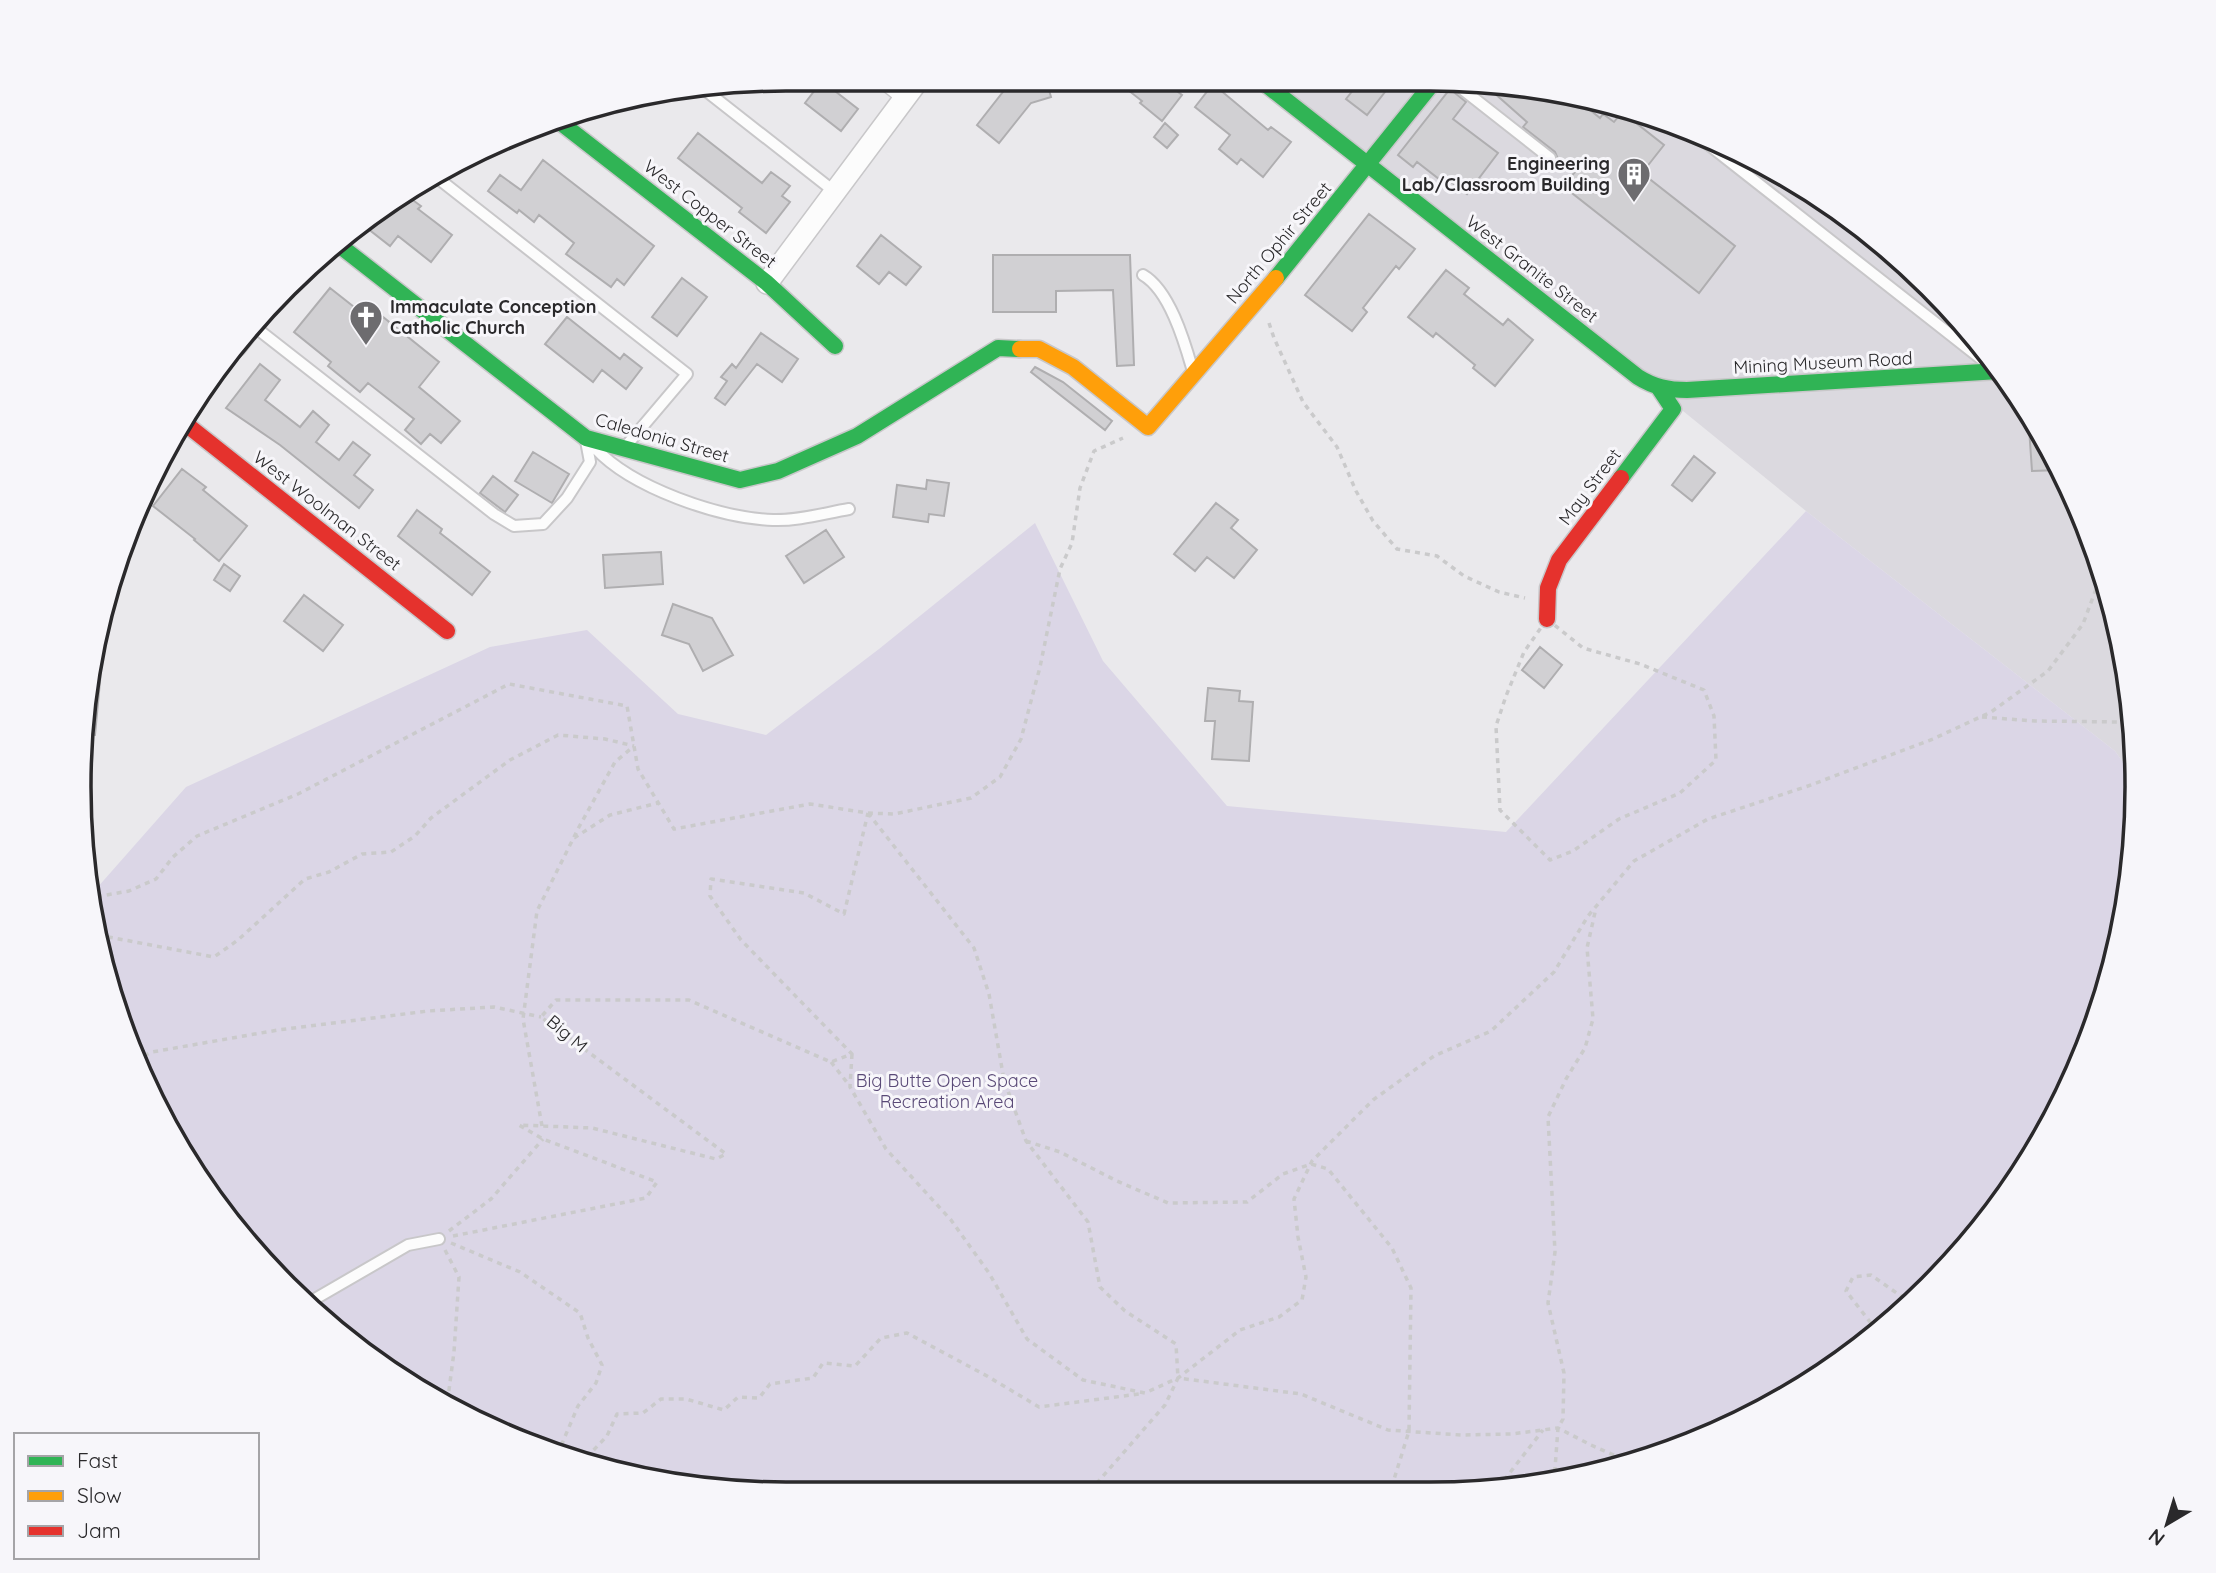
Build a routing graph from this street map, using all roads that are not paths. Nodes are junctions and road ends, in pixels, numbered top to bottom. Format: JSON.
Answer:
{"nodes":[{"id":1,"x":910,"y":91,"type":"edge"},
{"id":2,"x":1274,"y":91,"type":"edge"},
{"id":3,"x":1426,"y":91,"type":"edge"},
{"id":4,"x":1466,"y":92,"type":"edge"},
{"id":5,"x":712,"y":95,"type":"edge"},
{"id":6,"x":566,"y":127,"type":"edge"},
{"id":7,"x":1550,"y":158,"type":"dead end"},
{"id":8,"x":1725,"y":158,"type":"edge"},
{"id":9,"x":1367,"y":164,"type":"junction"},
{"id":10,"x":443,"y":182,"type":"edge"},
{"id":11,"x":835,"y":192,"type":"junction"},
{"id":12,"x":345,"y":250,"type":"edge"},
{"id":13,"x":1143,"y":275,"type":"dead end"},
{"id":14,"x":767,"y":283,"type":"junction"},
{"id":15,"x":263,"y":329,"type":"edge"},
{"id":16,"x":835,"y":346,"type":"dead end"},
{"id":17,"x":1969,"y":348,"type":"edge"},
{"id":18,"x":1987,"y":372,"type":"edge"},
{"id":19,"x":1194,"y":374,"type":"junction"},
{"id":20,"x":1655,"y":387,"type":"junction"},
{"id":21,"x":191,"y":428,"type":"edge"},
{"id":22,"x":1148,"y":428,"type":"joint"},
{"id":23,"x":586,"y":438,"type":"junction"},
{"id":24,"x":624,"y":449,"type":"junction"},
{"id":25,"x":849,"y":509,"type":"dead end"},
{"id":26,"x":1548,"y":611,"type":"road end"},
{"id":27,"x":447,"y":631,"type":"dead end"},
{"id":28,"x":439,"y":1239,"type":"road end"},
{"id":29,"x":316,"y":1298,"type":"edge"}],
"edges":[{"from":1,"to":11,"type":"street"},
{"from":2,"to":9,"type":"street","name":"West Granite Street"},
{"from":3,"to":9,"type":"street","name":"North Ophir Street"},
{"from":4,"to":7,"type":"lane"},
{"from":5,"to":11,"type":"lane"},
{"from":6,"to":14,"type":"street","name":"West Copper Street"},
{"from":8,"to":17,"type":"lane"},
{"from":9,"to":19,"type":"street","name":"North Ophir Street"},
{"from":9,"to":20,"type":"street","name":"West Granite Street"},
{"from":10,"to":24,"type":"lane"},
{"from":11,"to":14,"type":"street"},
{"from":12,"to":23,"type":"street","name":"Caledonia Street"},
{"from":13,"to":19,"type":"lane"},
{"from":14,"to":16,"type":"street","name":"West Copper Street"},
{"from":15,"to":23,"type":"lane"},
{"from":18,"to":20,"type":"street","name":"Mining Museum Road"},
{"from":19,"to":22,"type":"street","name":"North Ophir Street"},
{"from":20,"to":26,"type":"street","name":"May Street"},
{"from":21,"to":27,"type":"street","name":"West Woolman Street"},
{"from":22,"to":24,"type":"street","name":"Caledonia Street"},
{"from":23,"to":24,"type":"street","name":"Caledonia Street"},
{"from":23,"to":25,"type":"lane"},
{"from":28,"to":29,"type":"lane"}]}
